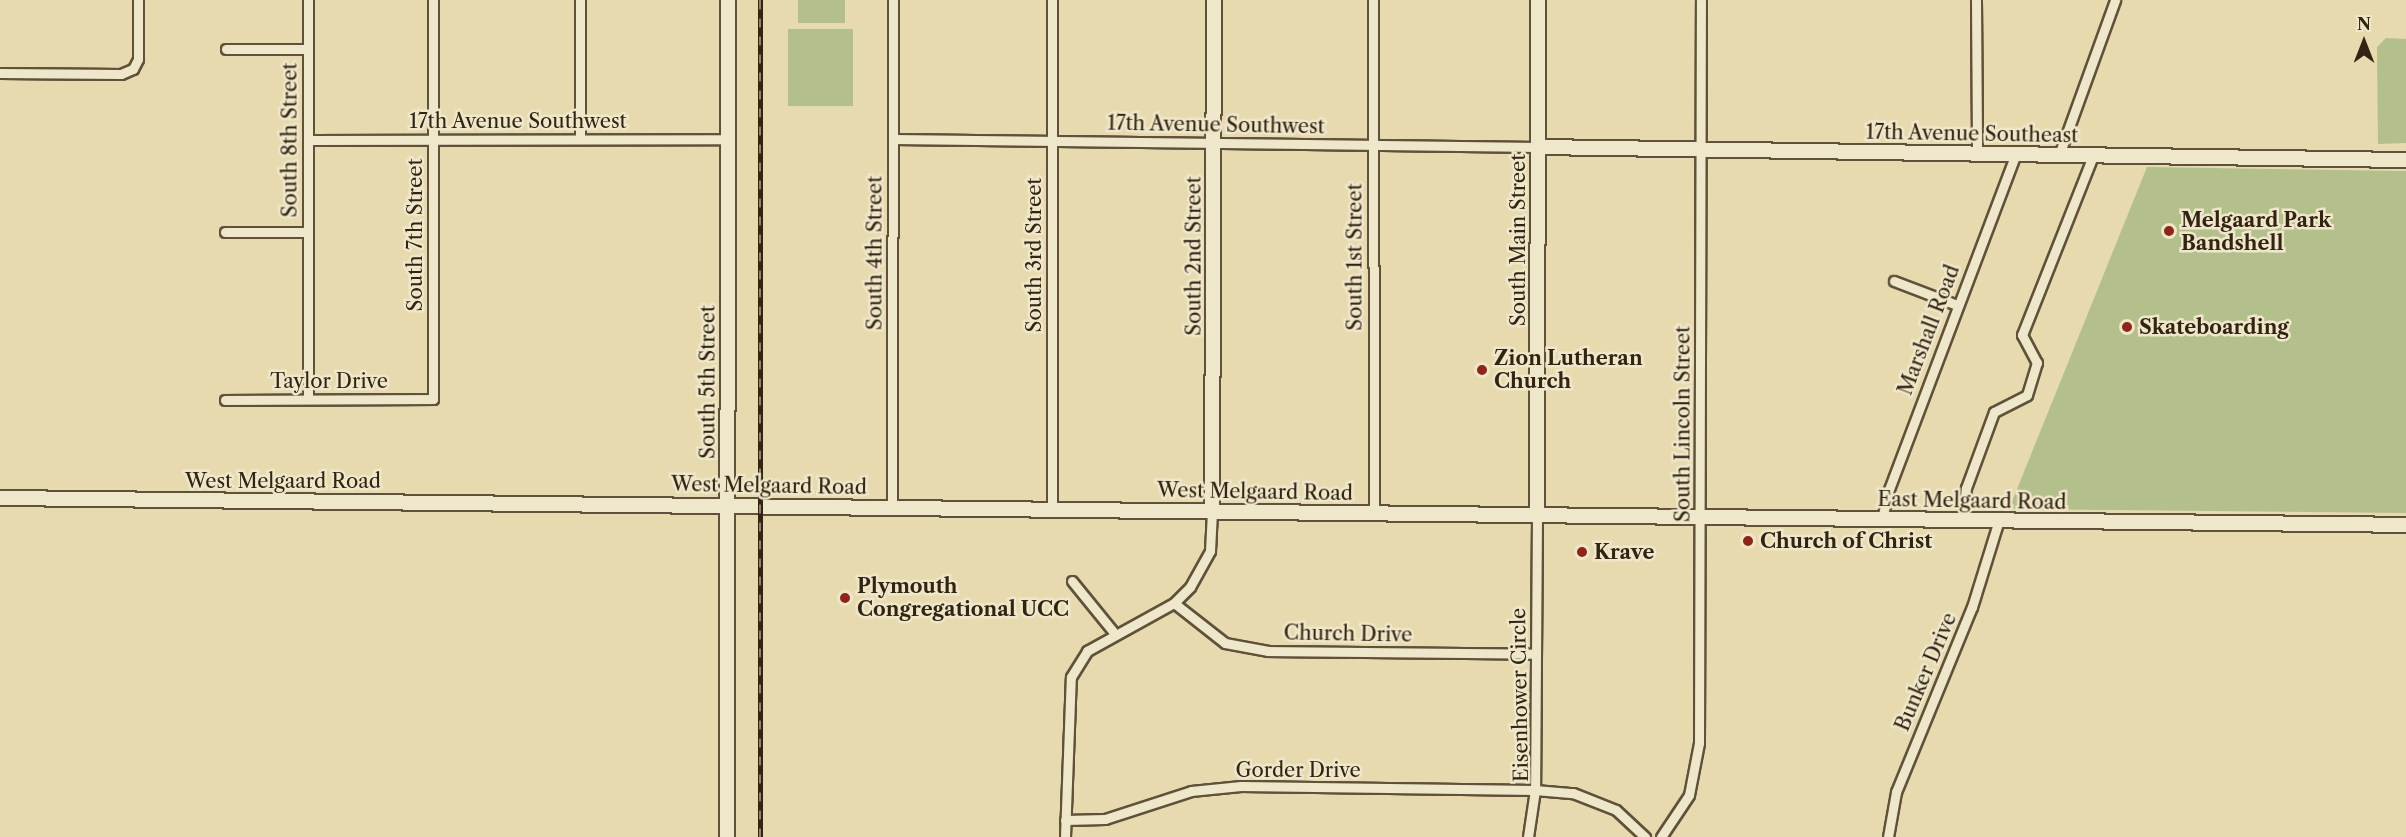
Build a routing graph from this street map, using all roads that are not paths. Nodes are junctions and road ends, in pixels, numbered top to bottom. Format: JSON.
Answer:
{"nodes":[{"id":1,"x":138,"y":0,"type":"edge"},
{"id":2,"x":308,"y":0,"type":"edge"},
{"id":3,"x":433,"y":0,"type":"edge"},
{"id":4,"x":580,"y":0,"type":"edge"},
{"id":5,"x":728,"y":0,"type":"edge"},
{"id":6,"x":893,"y":0,"type":"edge"},
{"id":7,"x":1052,"y":0,"type":"edge"},
{"id":8,"x":1214,"y":0,"type":"edge"},
{"id":9,"x":1373,"y":0,"type":"edge"},
{"id":10,"x":1538,"y":0,"type":"edge"},
{"id":11,"x":1701,"y":0,"type":"edge"},
{"id":12,"x":1976,"y":0,"type":"edge"},
{"id":13,"x":2115,"y":0,"type":"edge"},
{"id":14,"x":226,"y":49,"type":"dead end"},
{"id":15,"x":308,"y":49,"type":"junction"},
{"id":16,"x":0,"y":74,"type":"edge"},
{"id":17,"x":434,"y":139,"type":"junction"},
{"id":18,"x":580,"y":139,"type":"junction"},
{"id":19,"x":728,"y":139,"type":"junction"},
{"id":20,"x":894,"y":139,"type":"junction"},
{"id":21,"x":308,"y":140,"type":"junction"},
{"id":22,"x":1052,"y":141,"type":"junction"},
{"id":23,"x":1214,"y":143,"type":"junction"},
{"id":24,"x":1373,"y":145,"type":"junction"},
{"id":25,"x":1538,"y":147,"type":"junction"},
{"id":26,"x":1701,"y":150,"type":"junction"},
{"id":27,"x":1977,"y":154,"type":"junction"},
{"id":28,"x":2016,"y":154,"type":"junction"},
{"id":29,"x":2059,"y":155,"type":"junction"},
{"id":30,"x":2093,"y":156,"type":"junction"},
{"id":31,"x":2406,"y":160,"type":"edge"},
{"id":32,"x":225,"y":232,"type":"dead end"},
{"id":33,"x":308,"y":232,"type":"junction"},
{"id":34,"x":1894,"y":281,"type":"dead end"},
{"id":35,"x":1957,"y":305,"type":"junction"},
{"id":36,"x":308,"y":399,"type":"junction"},
{"id":37,"x":433,"y":399,"type":"joint"},
{"id":38,"x":225,"y":400,"type":"dead end"},
{"id":39,"x":0,"y":498,"type":"edge"},
{"id":40,"x":727,"y":505,"type":"junction"},
{"id":41,"x":892,"y":507,"type":"junction"},
{"id":42,"x":1052,"y":509,"type":"junction"},
{"id":43,"x":1212,"y":511,"type":"junction"},
{"id":44,"x":1374,"y":514,"type":"junction"},
{"id":45,"x":1537,"y":516,"type":"junction"},
{"id":46,"x":1702,"y":517,"type":"junction"},
{"id":47,"x":1882,"y":519,"type":"junction"},
{"id":48,"x":1963,"y":520,"type":"junction"},
{"id":49,"x":1999,"y":520,"type":"junction"},
{"id":50,"x":2406,"y":525,"type":"edge"},
{"id":51,"x":1072,"y":580,"type":"dead end"},
{"id":52,"x":1174,"y":603,"type":"junction"},
{"id":53,"x":1115,"y":634,"type":"junction"},
{"id":54,"x":1536,"y":654,"type":"junction"},
{"id":55,"x":1535,"y":790,"type":"junction"},
{"id":56,"x":1065,"y":820,"type":"junction"},
{"id":57,"x":727,"y":837,"type":"edge"},
{"id":58,"x":1065,"y":837,"type":"edge"},
{"id":59,"x":1528,"y":837,"type":"edge"},
{"id":60,"x":1645,"y":837,"type":"edge"},
{"id":61,"x":1661,"y":837,"type":"edge"},
{"id":62,"x":1888,"y":837,"type":"edge"}],
"edges":[{"from":1,"to":16,"type":"street"},
{"from":2,"to":15,"type":"street","name":"South 8th Street"},
{"from":3,"to":17,"type":"street","name":"South 7th Street"},
{"from":4,"to":18,"type":"street"},
{"from":5,"to":19,"type":"main road","name":"South 5th Street"},
{"from":6,"to":20,"type":"street","name":"South 4th Street"},
{"from":7,"to":22,"type":"street","name":"South 3rd Street"},
{"from":8,"to":23,"type":"main road","name":"South 2nd Street"},
{"from":9,"to":24,"type":"street","name":"South 1st Street"},
{"from":10,"to":25,"type":"main road","name":"South Main Street"},
{"from":11,"to":26,"type":"street","name":"South Lincoln Street"},
{"from":12,"to":27,"type":"street"},
{"from":13,"to":29,"type":"street"},
{"from":14,"to":15,"type":"street","name":"South 8th Street"},
{"from":15,"to":21,"type":"street","name":"South 8th Street"},
{"from":17,"to":18,"type":"street","name":"17th Avenue Southwest"},
{"from":17,"to":21,"type":"street","name":"17th Avenue Southwest"},
{"from":17,"to":37,"type":"street","name":"South 7th Street"},
{"from":18,"to":19,"type":"street","name":"17th Avenue Southwest"},
{"from":19,"to":40,"type":"main road","name":"South 5th Street"},
{"from":20,"to":22,"type":"street","name":"17th Avenue Southwest"},
{"from":20,"to":41,"type":"street","name":"South 4th Street"},
{"from":21,"to":33,"type":"street","name":"South 8th Street"},
{"from":22,"to":23,"type":"street","name":"17th Avenue Southwest"},
{"from":22,"to":42,"type":"street","name":"South 3rd Street"},
{"from":23,"to":24,"type":"street","name":"17th Avenue Southwest"},
{"from":23,"to":43,"type":"main road","name":"South 2nd Street"},
{"from":24,"to":25,"type":"street","name":"17th Avenue Southwest"},
{"from":24,"to":44,"type":"street","name":"South 1st Street"},
{"from":25,"to":26,"type":"main road","name":"17th Avenue Southeast"},
{"from":25,"to":45,"type":"main road","name":"South Main Street"},
{"from":26,"to":27,"type":"main road","name":"17th Avenue Southeast"},
{"from":26,"to":46,"type":"street","name":"South Lincoln Street"},
{"from":27,"to":28,"type":"main road","name":"17th Avenue Southeast"},
{"from":28,"to":29,"type":"main road","name":"17th Avenue Southeast"},
{"from":28,"to":35,"type":"street","name":"Marshall Road"},
{"from":29,"to":30,"type":"main road","name":"17th Avenue Southeast"},
{"from":30,"to":31,"type":"main road","name":"17th Avenue Southeast"},
{"from":30,"to":48,"type":"street"},
{"from":32,"to":33,"type":"street","name":"South 8th Street"},
{"from":33,"to":36,"type":"street","name":"South 8th Street"},
{"from":34,"to":35,"type":"street"},
{"from":35,"to":47,"type":"street","name":"Marshall Road"},
{"from":36,"to":37,"type":"street","name":"Taylor Drive"},
{"from":36,"to":38,"type":"street","name":"Taylor Drive"},
{"from":39,"to":40,"type":"main road","name":"West Melgaard Road"},
{"from":40,"to":41,"type":"main road","name":"West Melgaard Road"},
{"from":40,"to":57,"type":"main road","name":"South 5th Street"},
{"from":41,"to":42,"type":"main road","name":"West Melgaard Road"},
{"from":42,"to":43,"type":"main road","name":"West Melgaard Road"},
{"from":43,"to":44,"type":"main road","name":"West Melgaard Road"},
{"from":43,"to":52,"type":"street"},
{"from":44,"to":45,"type":"main road","name":"West Melgaard Road"},
{"from":45,"to":46,"type":"main road","name":"East Melgaard Road"},
{"from":45,"to":54,"type":"street","name":"Eisenhower Circle"},
{"from":46,"to":47,"type":"main road","name":"East Melgaard Road"},
{"from":46,"to":61,"type":"street","name":"South Lincoln Street"},
{"from":47,"to":48,"type":"main road","name":"East Melgaard Road"},
{"from":48,"to":49,"type":"main road","name":"East Melgaard Road"},
{"from":49,"to":50,"type":"main road","name":"East Melgaard Road"},
{"from":49,"to":62,"type":"street","name":"Bunker Drive"},
{"from":51,"to":53,"type":"street"},
{"from":52,"to":53,"type":"street"},
{"from":52,"to":54,"type":"street","name":"Church Drive"},
{"from":53,"to":56,"type":"street"},
{"from":54,"to":55,"type":"street","name":"Eisenhower Circle"},
{"from":55,"to":56,"type":"street","name":"Gorder Drive"},
{"from":55,"to":59,"type":"street"},
{"from":55,"to":60,"type":"street","name":"Eisenhower Circle"},
{"from":56,"to":58,"type":"street"}]}
